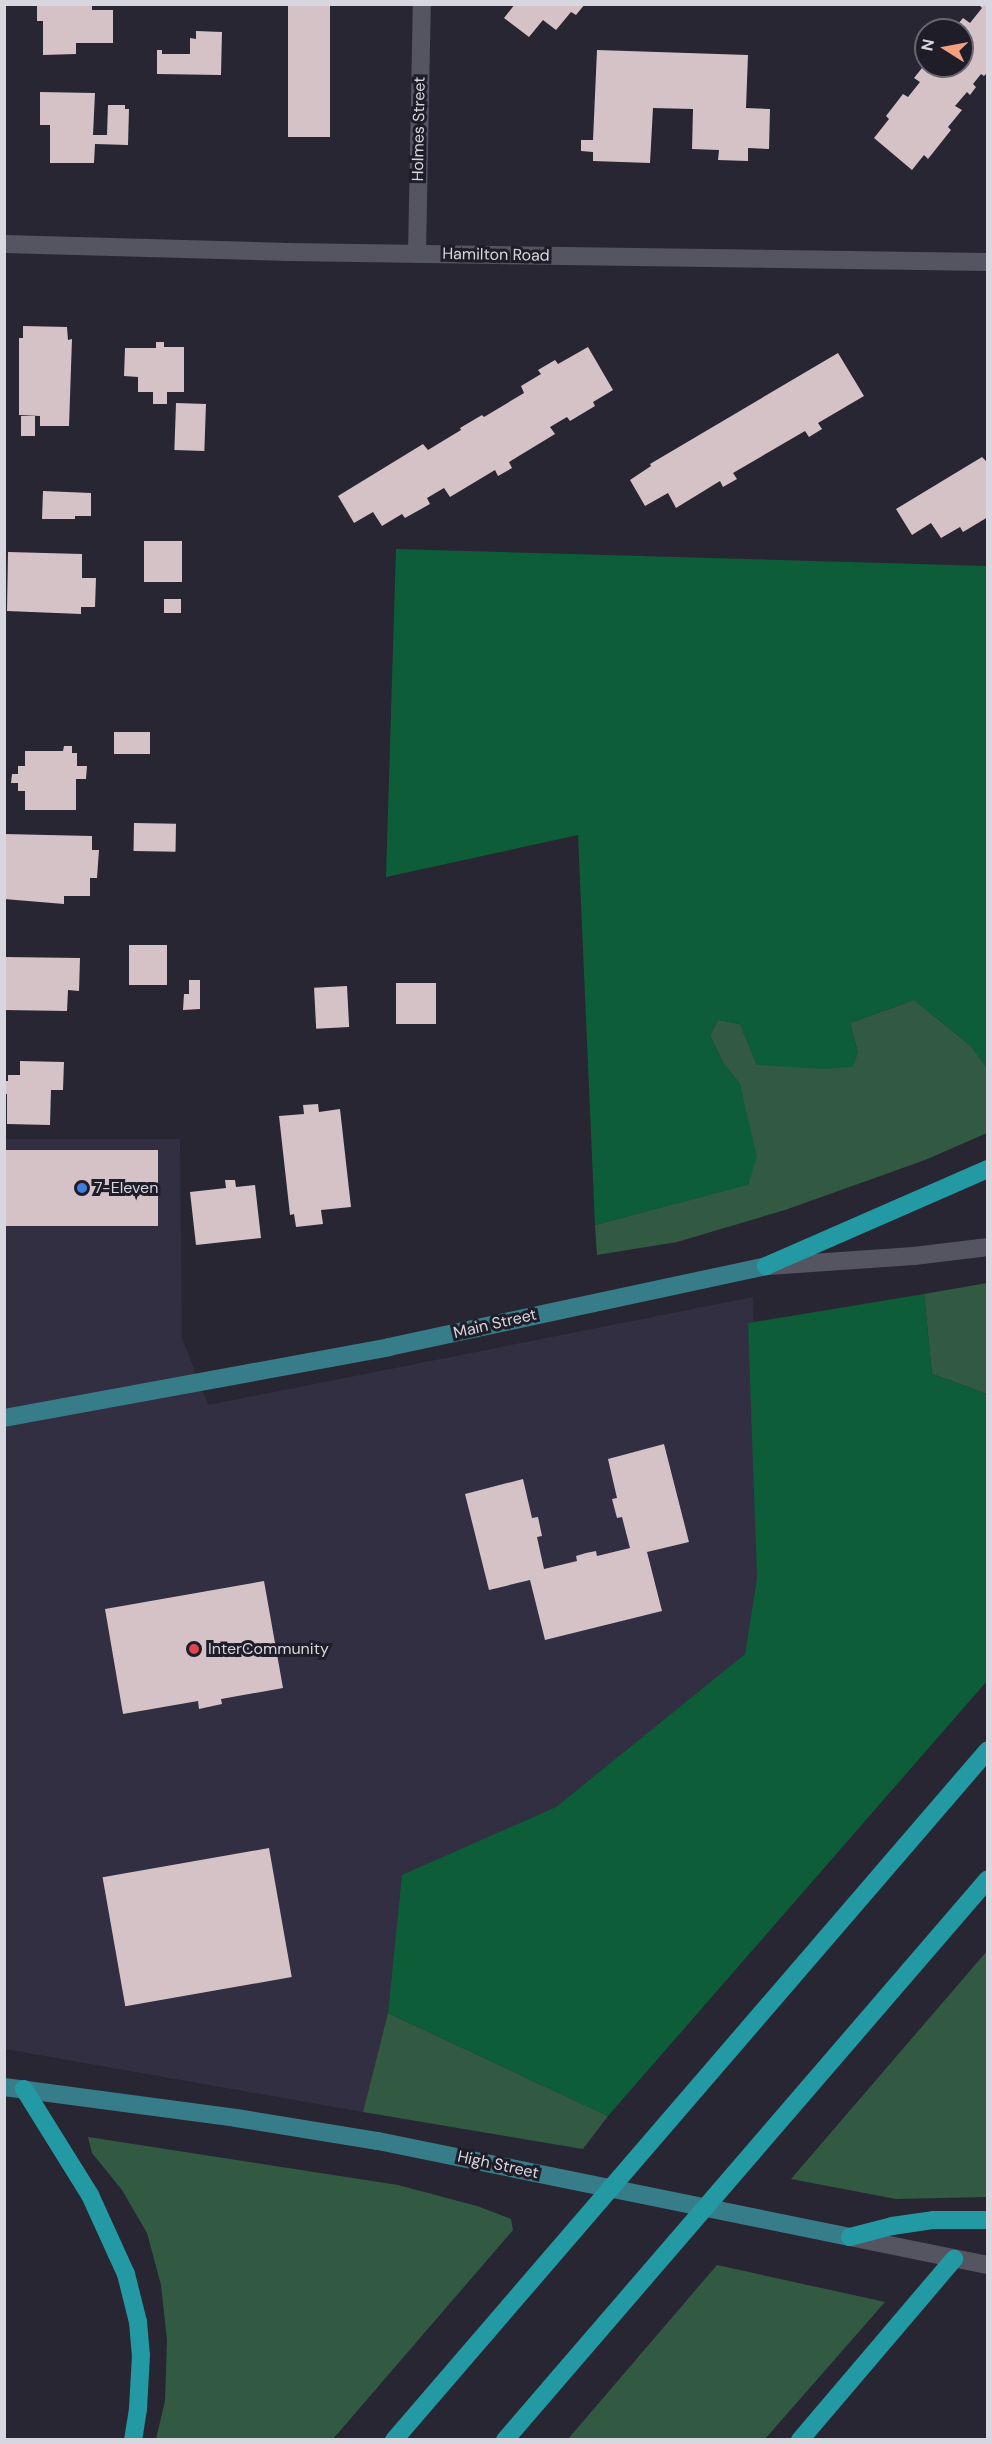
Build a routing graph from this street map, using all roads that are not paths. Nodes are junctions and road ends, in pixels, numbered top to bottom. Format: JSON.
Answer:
{"nodes":[{"id":1,"x":422,"y":4,"type":"edge"},
{"id":2,"x":4,"y":244,"type":"edge"},
{"id":3,"x":417,"y":254,"type":"junction"},
{"id":4,"x":987,"y":262,"type":"edge"},
{"id":5,"x":987,"y":1170,"type":"edge"},
{"id":6,"x":987,"y":1247,"type":"edge"},
{"id":7,"x":766,"y":1266,"type":"junction"},
{"id":8,"x":4,"y":1419,"type":"edge"},
{"id":9,"x":987,"y":1750,"type":"edge"},
{"id":10,"x":987,"y":1879,"type":"edge"},
{"id":11,"x":4,"y":2087,"type":"edge"},
{"id":12,"x":24,"y":2089,"type":"junction"},
{"id":13,"x":987,"y":2220,"type":"edge"},
{"id":14,"x":850,"y":2237,"type":"junction"},
{"id":15,"x":954,"y":2259,"type":"junction"},
{"id":16,"x":987,"y":2265,"type":"edge"},
{"id":17,"x":133,"y":2439,"type":"edge"},
{"id":18,"x":394,"y":2439,"type":"edge"},
{"id":19,"x":505,"y":2439,"type":"edge"},
{"id":20,"x":800,"y":2439,"type":"edge"}],
"edges":[{"from":1,"to":3,"type":"street","name":"Holmes Street"},
{"from":2,"to":3,"type":"street","name":"Hamilton Road"},
{"from":3,"to":4,"type":"street","name":"Hamilton Road"},
{"from":5,"to":7,"type":"highway"},
{"from":6,"to":7,"type":"street","name":"Main Street"},
{"from":7,"to":8,"type":"main road","name":"Main Street"},
{"from":9,"to":18,"type":"highway"},
{"from":10,"to":19,"type":"highway"},
{"from":11,"to":12,"type":"main road","name":"High Street"},
{"from":12,"to":14,"type":"main road","name":"High Street"},
{"from":12,"to":17,"type":"highway"},
{"from":13,"to":14,"type":"highway"},
{"from":14,"to":15,"type":"street","name":"High Street"},
{"from":15,"to":16,"type":"street","name":"High Street"},
{"from":15,"to":20,"type":"highway"}]}
